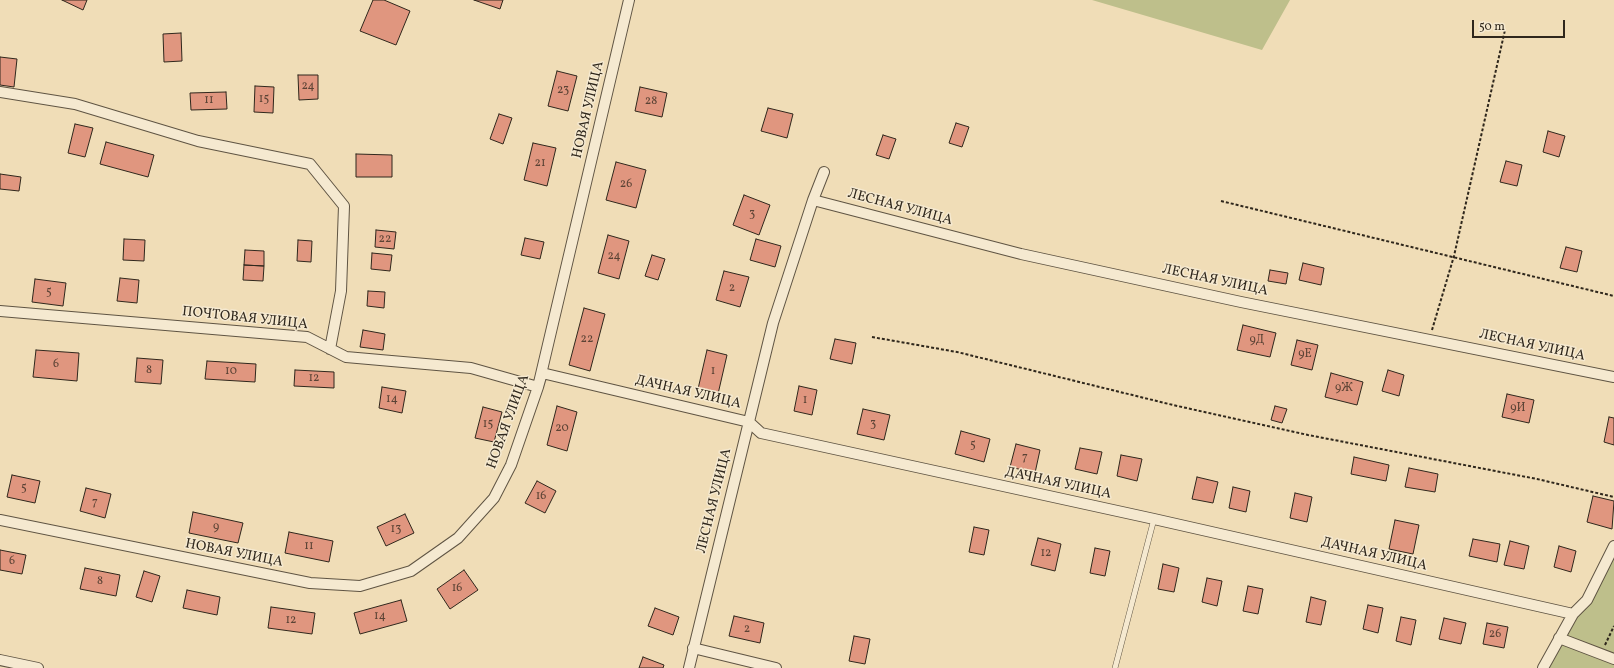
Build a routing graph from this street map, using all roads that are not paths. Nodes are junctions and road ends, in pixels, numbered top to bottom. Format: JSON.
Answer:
{"nodes":[{"id":1,"x":629,"y":0,"type":"edge"},
{"id":2,"x":0,"y":92,"type":"edge"},
{"id":3,"x":824,"y":172,"type":"dead end"},
{"id":4,"x":813,"y":200,"type":"junction"},
{"id":5,"x":0,"y":311,"type":"edge"},
{"id":6,"x":330,"y":349,"type":"junction"},
{"id":7,"x":542,"y":373,"type":"junction"},
{"id":8,"x":1614,"y":377,"type":"edge"},
{"id":9,"x":538,"y":387,"type":"junction"},
{"id":10,"x":749,"y":422,"type":"junction"},
{"id":11,"x":1154,"y":519,"type":"junction"},
{"id":12,"x":0,"y":520,"type":"edge"},
{"id":13,"x":1614,"y":546,"type":"edge"},
{"id":14,"x":1573,"y":614,"type":"junction"},
{"id":15,"x":1559,"y":638,"type":"junction"},
{"id":16,"x":693,"y":648,"type":"junction"},
{"id":17,"x":1614,"y":659,"type":"edge"},
{"id":18,"x":0,"y":660,"type":"edge"},
{"id":19,"x":38,"y":668,"type":"edge"},
{"id":20,"x":689,"y":668,"type":"edge"},
{"id":21,"x":776,"y":668,"type":"edge"},
{"id":22,"x":1115,"y":668,"type":"edge"},
{"id":23,"x":1543,"y":668,"type":"edge"}],
"edges":[{"from":1,"to":7,"type":"street","name":"НОВАЯ УЛИЦА"},
{"from":2,"to":6,"type":"street"},
{"from":3,"to":4,"type":"street","name":"ЛЕСНАЯ УЛИЦА"},
{"from":4,"to":8,"type":"street","name":"ЛЕСНАЯ УЛИЦА"},
{"from":4,"to":10,"type":"street","name":"ЛЕСНАЯ УЛИЦА"},
{"from":5,"to":6,"type":"street","name":"ПОЧТОВАЯ УЛИЦА"},
{"from":6,"to":9,"type":"street","name":"ПОЧТОВАЯ УЛИЦА"},
{"from":7,"to":9,"type":"street"},
{"from":7,"to":10,"type":"street","name":"ДАЧНАЯ УЛИЦА"},
{"from":9,"to":12,"type":"street","name":"НОВАЯ УЛИЦА"},
{"from":10,"to":11,"type":"street","name":"ДАЧНАЯ УЛИЦА"},
{"from":10,"to":16,"type":"street","name":"ЛЕСНАЯ УЛИЦА"},
{"from":11,"to":14,"type":"street","name":"ДАЧНАЯ УЛИЦА"},
{"from":11,"to":22,"type":"lane"},
{"from":13,"to":14,"type":"street"},
{"from":14,"to":15,"type":"street"},
{"from":15,"to":17,"type":"street"},
{"from":15,"to":23,"type":"street"},
{"from":16,"to":20,"type":"street","name":"ЛЕСНАЯ УЛИЦА"},
{"from":16,"to":21,"type":"street"},
{"from":18,"to":19,"type":"street"}]}
